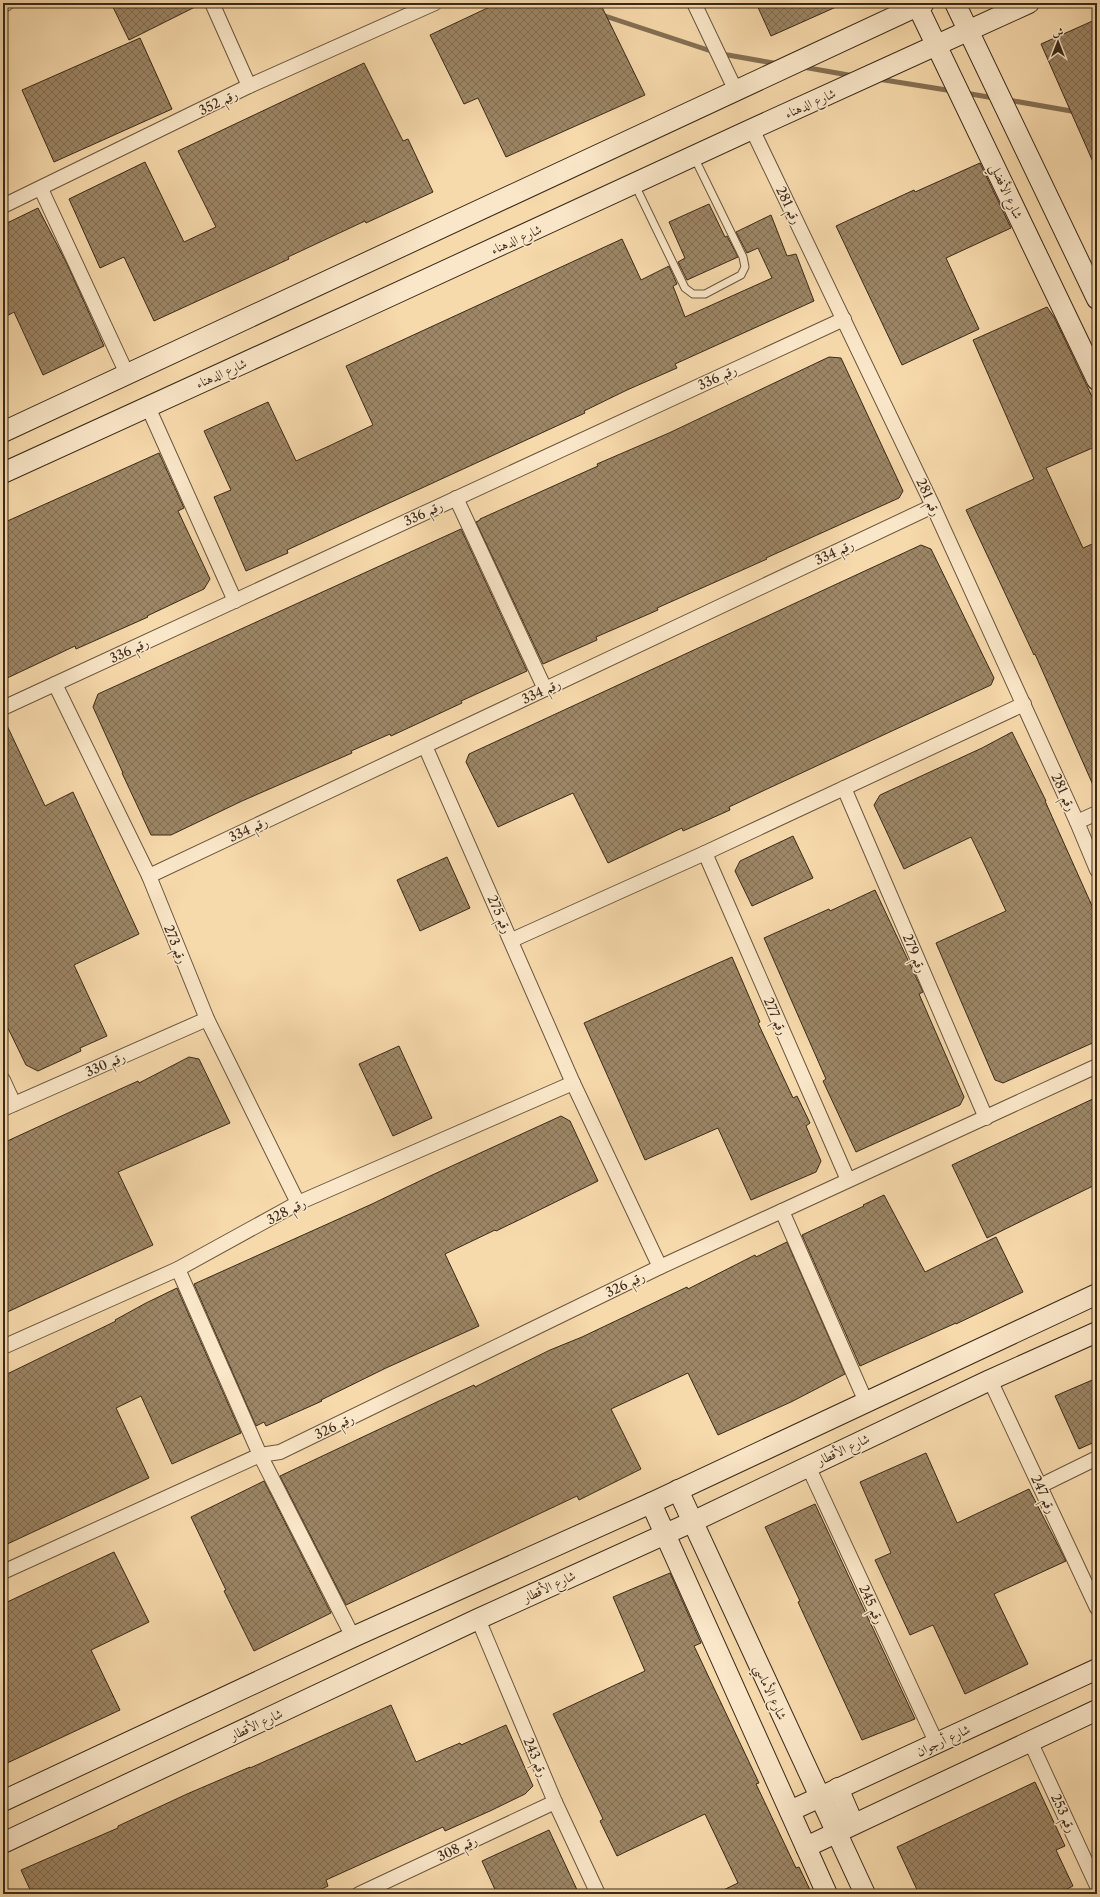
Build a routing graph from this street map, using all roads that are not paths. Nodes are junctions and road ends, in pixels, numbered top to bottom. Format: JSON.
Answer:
{"nodes":[{"id":1,"x":7,"y":3,"type":"edge"},
{"id":2,"x":212,"y":3,"type":"edge"},
{"id":3,"x":435,"y":3,"type":"edge"},
{"id":4,"x":694,"y":3,"type":"edge"},
{"id":5,"x":955,"y":3,"type":"edge"},
{"id":6,"x":1029,"y":3,"type":"edge"},
{"id":7,"x":919,"y":4,"type":"edge"},
{"id":8,"x":3,"y":5,"type":"edge"},
{"id":9,"x":969,"y":31,"type":"junction"},
{"id":10,"x":938,"y":46,"type":"junction"},
{"id":11,"x":250,"y":86,"type":"junction"},
{"id":12,"x":736,"y":91,"type":"junction"},
{"id":13,"x":752,"y":129,"type":"junction"},
{"id":14,"x":694,"y":157,"type":"junction"},
{"id":15,"x":635,"y":185,"type":"junction"},
{"id":16,"x":41,"y":189,"type":"junction"},
{"id":17,"x":3,"y":206,"type":"edge"},
{"id":18,"x":1097,"y":299,"type":"edge"},
{"id":19,"x":844,"y":319,"type":"junction"},
{"id":20,"x":127,"y":374,"type":"junction"},
{"id":21,"x":1097,"y":380,"type":"edge"},
{"id":22,"x":148,"y":407,"type":"junction"},
{"id":23,"x":3,"y":432,"type":"edge"},
{"id":24,"x":3,"y":473,"type":"edge"},
{"id":25,"x":456,"y":498,"type":"junction"},
{"id":26,"x":933,"y":506,"type":"junction"},
{"id":27,"x":235,"y":601,"type":"junction"},
{"id":28,"x":54,"y":684,"type":"junction"},
{"id":29,"x":545,"y":689,"type":"junction"},
{"id":30,"x":1024,"y":704,"type":"junction"},
{"id":31,"x":3,"y":708,"type":"edge"},
{"id":32,"x":425,"y":746,"type":"junction"},
{"id":33,"x":844,"y":788,"type":"junction"},
{"id":34,"x":1097,"y":813,"type":"edge"},
{"id":35,"x":1078,"y":822,"type":"junction"},
{"id":36,"x":704,"y":853,"type":"junction"},
{"id":37,"x":1097,"y":870,"type":"edge"},
{"id":38,"x":149,"y":876,"type":"junction"},
{"id":39,"x":512,"y":940,"type":"junction"},
{"id":40,"x":207,"y":1019,"type":"junction"},
{"id":41,"x":1097,"y":1066,"type":"edge"},
{"id":42,"x":3,"y":1080,"type":"edge"},
{"id":43,"x":573,"y":1083,"type":"junction"},
{"id":44,"x":8,"y":1106,"type":"edge"},
{"id":45,"x":986,"y":1118,"type":"junction"},
{"id":46,"x":848,"y":1180,"type":"junction"},
{"id":47,"x":298,"y":1203,"type":"junction"},
{"id":48,"x":782,"y":1211,"type":"junction"},
{"id":49,"x":660,"y":1266,"type":"junction"},
{"id":50,"x":178,"y":1269,"type":"junction"},
{"id":51,"x":1097,"y":1294,"type":"edge"},
{"id":52,"x":1097,"y":1332,"type":"edge"},
{"id":53,"x":3,"y":1347,"type":"edge"},
{"id":54,"x":990,"y":1380,"type":"junction"},
{"id":55,"x":866,"y":1402,"type":"junction"},
{"id":56,"x":260,"y":1455,"type":"junction"},
{"id":57,"x":1097,"y":1458,"type":"edge"},
{"id":58,"x":808,"y":1466,"type":"junction"},
{"id":59,"x":1040,"y":1486,"type":"junction"},
{"id":60,"x":678,"y":1490,"type":"junction"},
{"id":61,"x":650,"y":1503,"type":"junction"},
{"id":62,"x":692,"y":1522,"type":"junction"},
{"id":63,"x":665,"y":1533,"type":"junction"},
{"id":64,"x":3,"y":1572,"type":"edge"},
{"id":65,"x":1097,"y":1608,"type":"edge"},
{"id":66,"x":478,"y":1619,"type":"junction"},
{"id":67,"x":353,"y":1637,"type":"junction"},
{"id":68,"x":1097,"y":1670,"type":"edge"},
{"id":69,"x":1097,"y":1710,"type":"edge"},
{"id":70,"x":1030,"y":1741,"type":"junction"},
{"id":71,"x":936,"y":1742,"type":"junction"},
{"id":72,"x":838,"y":1788,"type":"junction"},
{"id":73,"x":820,"y":1797,"type":"junction"},
{"id":74,"x":3,"y":1801,"type":"edge"},
{"id":75,"x":555,"y":1802,"type":"junction"},
{"id":76,"x":790,"y":1811,"type":"junction"},
{"id":77,"x":844,"y":1828,"type":"junction"},
{"id":78,"x":3,"y":1843,"type":"edge"},
{"id":79,"x":806,"y":1847,"type":"junction"},
{"id":80,"x":1097,"y":1886,"type":"edge"},
{"id":81,"x":368,"y":1892,"type":"edge"},
{"id":82,"x":598,"y":1894,"type":"edge"},
{"id":83,"x":827,"y":1894,"type":"edge"},
{"id":84,"x":865,"y":1894,"type":"edge"}],
"edges":[{"from":1,"to":8,"type":"street"},
{"from":2,"to":11,"type":"street"},
{"from":3,"to":11,"type":"street","name":"رقم 352"},
{"from":4,"to":12,"type":"street"},
{"from":5,"to":9,"type":"street"},
{"from":6,"to":9,"type":"street","name":"شارع الدهناء"},
{"from":7,"to":10,"type":"street","name":"شارع الأفضلي"},
{"from":7,"to":12,"type":"street"},
{"from":9,"to":10,"type":"street","name":"شارع الدهناء"},
{"from":9,"to":18,"type":"street"},
{"from":10,"to":13,"type":"street","name":"شارع الدهناء"},
{"from":10,"to":21,"type":"street","name":"شارع الأفضلي"},
{"from":11,"to":16,"type":"street","name":"رقم 352"},
{"from":12,"to":20,"type":"street"},
{"from":13,"to":14,"type":"street","name":"شارع الدهناء"},
{"from":13,"to":19,"type":"street","name":"رقم 281"},
{"from":14,"to":15,"type":"street","name":"شارع الدهناء"},
{"from":14,"to":15,"type":"lane"},
{"from":15,"to":22,"type":"street","name":"شارع الدهناء"},
{"from":16,"to":17,"type":"street","name":"رقم 352"},
{"from":16,"to":20,"type":"street"},
{"from":19,"to":25,"type":"street","name":"رقم 336"},
{"from":19,"to":26,"type":"street","name":"رقم 281"},
{"from":20,"to":23,"type":"street"},
{"from":22,"to":24,"type":"street","name":"شارع الدهناء"},
{"from":22,"to":27,"type":"street"},
{"from":25,"to":27,"type":"street","name":"رقم 336"},
{"from":25,"to":29,"type":"street"},
{"from":26,"to":29,"type":"street","name":"رقم 334"},
{"from":26,"to":30,"type":"street","name":"رقم 281"},
{"from":27,"to":28,"type":"street","name":"رقم 336"},
{"from":28,"to":31,"type":"street","name":"رقم 336"},
{"from":28,"to":38,"type":"street","name":"رقم 273"},
{"from":29,"to":32,"type":"street","name":"رقم 334"},
{"from":30,"to":33,"type":"street"},
{"from":30,"to":35,"type":"street","name":"رقم 281"},
{"from":32,"to":38,"type":"street","name":"رقم 334"},
{"from":32,"to":39,"type":"street","name":"رقم 275"},
{"from":33,"to":36,"type":"street"},
{"from":33,"to":45,"type":"street","name":"رقم 279"},
{"from":34,"to":35,"type":"street"},
{"from":35,"to":37,"type":"street","name":"رقم 281"},
{"from":36,"to":39,"type":"street"},
{"from":36,"to":46,"type":"street","name":"رقم 277"},
{"from":38,"to":40,"type":"street","name":"رقم 273"},
{"from":39,"to":43,"type":"street","name":"رقم 275"},
{"from":40,"to":44,"type":"street","name":"رقم 330"},
{"from":40,"to":47,"type":"street","name":"رقم 273"},
{"from":41,"to":45,"type":"street","name":"رقم 326"},
{"from":42,"to":44,"type":"street"},
{"from":43,"to":47,"type":"street","name":"رقم 328"},
{"from":43,"to":49,"type":"street","name":"رقم 275"},
{"from":45,"to":46,"type":"street","name":"رقم 326"},
{"from":46,"to":48,"type":"street","name":"رقم 326"},
{"from":47,"to":50,"type":"street","name":"رقم 328"},
{"from":48,"to":49,"type":"street","name":"رقم 326"},
{"from":48,"to":55,"type":"street"},
{"from":49,"to":56,"type":"street","name":"رقم 326"},
{"from":50,"to":53,"type":"street","name":"رقم 328"},
{"from":50,"to":56,"type":"street"},
{"from":51,"to":55,"type":"street"},
{"from":52,"to":54,"type":"street","name":"شارع الأقطار"},
{"from":54,"to":58,"type":"street","name":"شارع الأقطار"},
{"from":54,"to":59,"type":"street","name":"رقم 247"},
{"from":55,"to":60,"type":"street"},
{"from":56,"to":64,"type":"street","name":"رقم 326"},
{"from":56,"to":67,"type":"street"},
{"from":57,"to":59,"type":"street"},
{"from":58,"to":62,"type":"street","name":"شارع الأقطار"},
{"from":58,"to":71,"type":"street","name":"رقم 245"},
{"from":59,"to":65,"type":"street","name":"رقم 247"},
{"from":60,"to":61,"type":"street"},
{"from":60,"to":62,"type":"street","name":"شارع الأماسي"},
{"from":61,"to":63,"type":"street"},
{"from":61,"to":67,"type":"street"},
{"from":62,"to":63,"type":"street","name":"شارع الأقطار"},
{"from":62,"to":73,"type":"street","name":"شارع الأماسي"},
{"from":63,"to":66,"type":"street","name":"شارع الأقطار"},
{"from":63,"to":76,"type":"street"},
{"from":66,"to":75,"type":"street","name":"رقم 243"},
{"from":66,"to":78,"type":"street","name":"شارع الأقطار"},
{"from":67,"to":74,"type":"street"},
{"from":68,"to":71,"type":"street","name":"شارع أرجوان"},
{"from":69,"to":70,"type":"street"},
{"from":70,"to":77,"type":"street"},
{"from":70,"to":80,"type":"street","name":"رقم 253"},
{"from":71,"to":72,"type":"street","name":"شارع أرجوان"},
{"from":72,"to":73,"type":"street","name":"شارع أرجوان"},
{"from":72,"to":77,"type":"street"},
{"from":73,"to":76,"type":"street","name":"شارع أرجوان"},
{"from":73,"to":77,"type":"street","name":"شارع الأماسي"},
{"from":75,"to":81,"type":"street","name":"رقم 308"},
{"from":75,"to":82,"type":"street","name":"رقم 243"},
{"from":76,"to":79,"type":"street"},
{"from":77,"to":79,"type":"street"},
{"from":77,"to":84,"type":"street","name":"شارع الأماسي"},
{"from":79,"to":83,"type":"street"}]}
